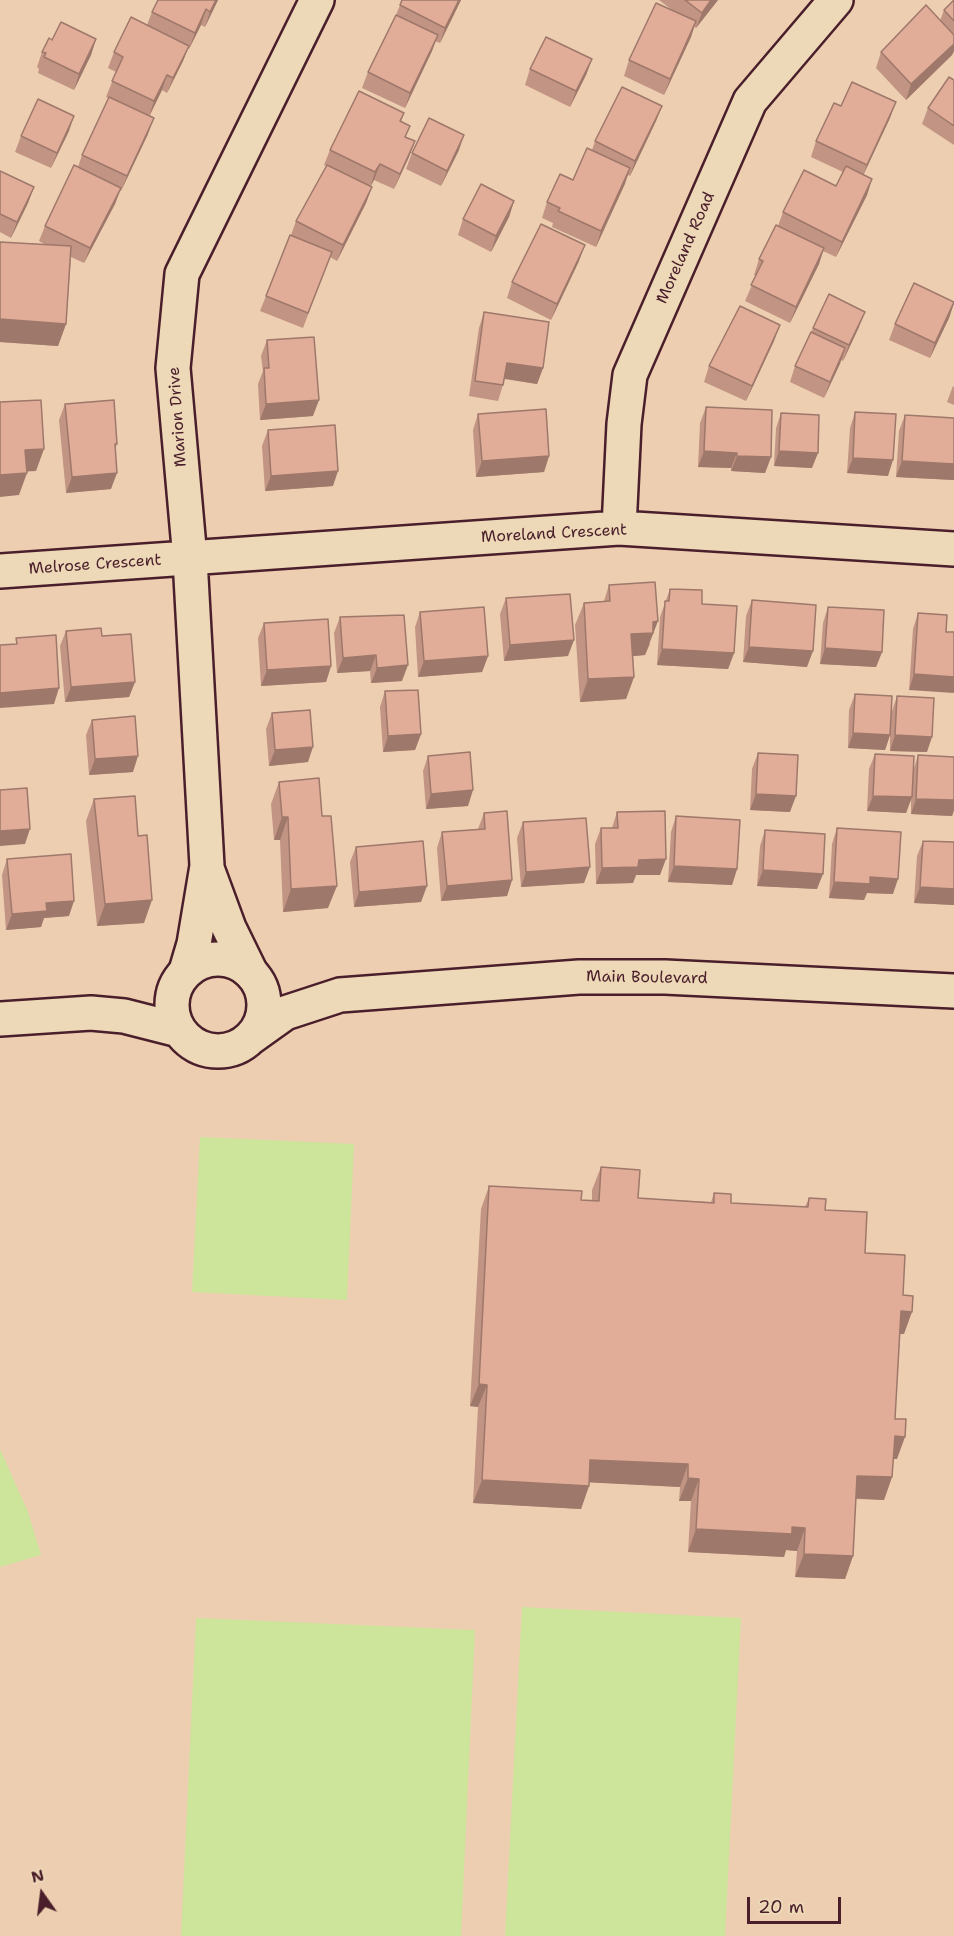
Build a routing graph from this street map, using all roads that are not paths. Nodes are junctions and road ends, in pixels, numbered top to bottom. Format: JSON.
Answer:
{"nodes":[{"id":1,"x":317,"y":0,"type":"edge"},
{"id":2,"x":836,"y":0,"type":"edge"},
{"id":3,"x":619,"y":528,"type":"junction"},
{"id":4,"x":954,"y":549,"type":"edge"},
{"id":5,"x":190,"y":559,"type":"junction"},
{"id":6,"x":0,"y":571,"type":"edge"},
{"id":7,"x":207,"y":866,"type":"junction"},
{"id":8,"x":185,"y":972,"type":"junction"},
{"id":9,"x":252,"y":974,"type":"junction"},
{"id":10,"x":954,"y":991,"type":"edge"},
{"id":11,"x":340,"y":994,"type":"junction"},
{"id":12,"x":91,"y":1013,"type":"junction"},
{"id":13,"x":0,"y":1019,"type":"edge"},
{"id":14,"x":179,"y":1030,"type":"junction"},
{"id":15,"x":250,"y":1038,"type":"junction"}],
"edges":[{"from":1,"to":5,"type":"street","name":"Marion Drive"},
{"from":2,"to":3,"type":"street","name":"Moreland Road"},
{"from":3,"to":4,"type":"street","name":"Moreland Crescent"},
{"from":3,"to":5,"type":"street","name":"Moreland Crescent"},
{"from":5,"to":6,"type":"street","name":"Melrose Crescent"},
{"from":5,"to":7,"type":"street","name":"Marion Drive"},
{"from":7,"to":8,"type":"street","name":"Marion Drive"},
{"from":7,"to":9,"type":"street","name":"Marion Drive"},
{"from":8,"to":9,"type":"street","name":"Main Boulevard"},
{"from":8,"to":12,"type":"street","name":"Main Boulevard"},
{"from":8,"to":14,"type":"street"},
{"from":9,"to":11,"type":"street","name":"Main Boulevard"},
{"from":9,"to":15,"type":"street"},
{"from":10,"to":11,"type":"street","name":"Main Boulevard"},
{"from":11,"to":15,"type":"street","name":"Main Boulevard"},
{"from":12,"to":13,"type":"street","name":"Main Boulevard"},
{"from":12,"to":14,"type":"street","name":"Main Boulevard"},
{"from":14,"to":15,"type":"street","name":"Main Boulevard"}]}
